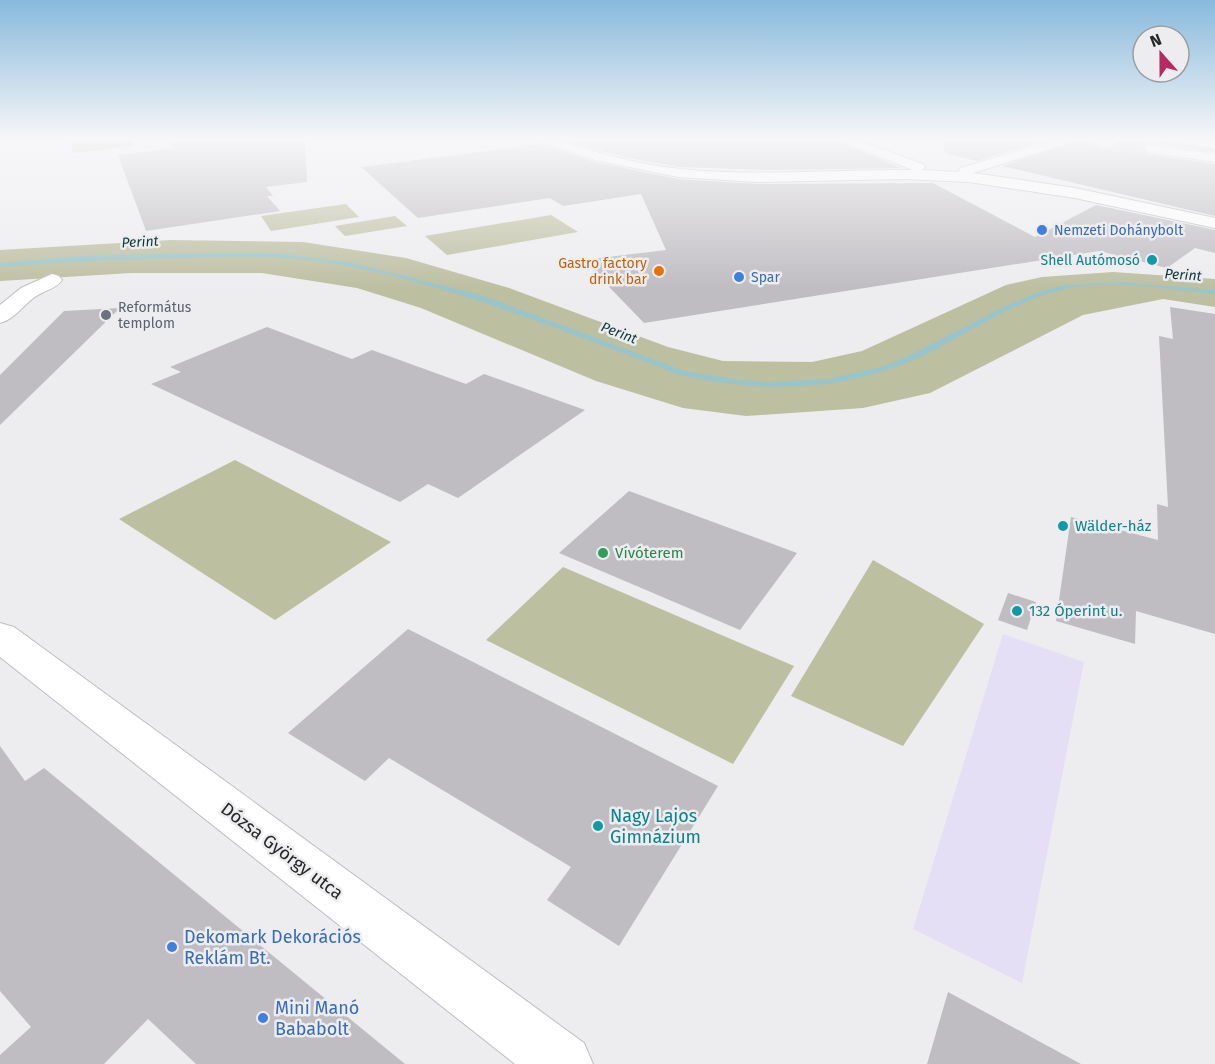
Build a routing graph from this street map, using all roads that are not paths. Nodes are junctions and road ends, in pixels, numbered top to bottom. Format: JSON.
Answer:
{"nodes":[{"id":1,"x":1029,"y":190,"type":"edge"},
{"id":2,"x":1052,"y":190,"type":"edge"},
{"id":3,"x":1065,"y":198,"type":"junction"},
{"id":4,"x":1109,"y":201,"type":"junction"},
{"id":5,"x":1215,"y":223,"type":"edge"},
{"id":6,"x":1215,"y":229,"type":"edge"},
{"id":7,"x":52,"y":280,"type":"dead end"},
{"id":8,"x":0,"y":316,"type":"edge"},
{"id":9,"x":0,"y":638,"type":"edge"},
{"id":10,"x":563,"y":1064,"type":"edge"}],
"edges":[{"from":1,"to":3,"type":"street"},
{"from":2,"to":4,"type":"street"},
{"from":3,"to":4,"type":"street"},
{"from":3,"to":6,"type":"street"},
{"from":4,"to":5,"type":"street"},
{"from":7,"to":8,"type":"street"},
{"from":9,"to":10,"type":"street","name":"Dózsa György utca"}]}
